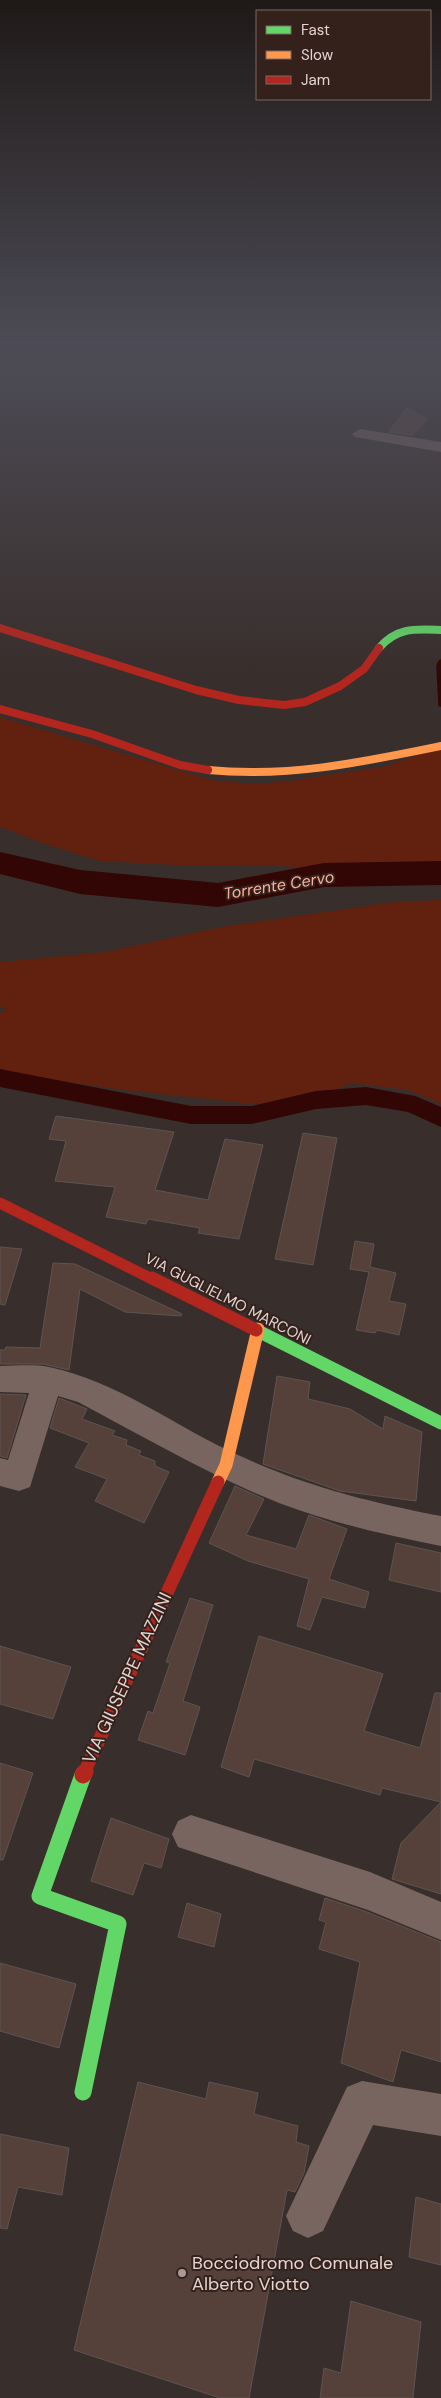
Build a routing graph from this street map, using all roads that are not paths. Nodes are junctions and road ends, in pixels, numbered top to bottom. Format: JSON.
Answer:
{"nodes":[{"id":1,"x":0,"y":628,"type":"edge"},
{"id":2,"x":441,"y":630,"type":"edge"},
{"id":3,"x":0,"y":709,"type":"edge"},
{"id":4,"x":440,"y":746,"type":"edge"},
{"id":5,"x":0,"y":1203,"type":"edge"},
{"id":6,"x":258,"y":1329,"type":"junction"},
{"id":7,"x":0,"y":1379,"type":"edge"},
{"id":8,"x":48,"y":1380,"type":"junction"},
{"id":9,"x":441,"y":1423,"type":"edge"},
{"id":10,"x":226,"y":1465,"type":"junction"},
{"id":11,"x":0,"y":1472,"type":"edge"},
{"id":12,"x":441,"y":1531,"type":"edge"},
{"id":13,"x":192,"y":1834,"type":"dead end"},
{"id":14,"x":441,"y":1921,"type":"edge"},
{"id":15,"x":83,"y":2092,"type":"dead end"},
{"id":16,"x":441,"y":2114,"type":"edge"},
{"id":17,"x":308,"y":2216,"type":"dead end"}],
"edges":[{"from":1,"to":2,"type":"street"},
{"from":3,"to":4,"type":"street"},
{"from":5,"to":6,"type":"street","name":"VIA GUGLIELMO MARCONI"},
{"from":6,"to":9,"type":"street","name":"VIA GUGLIELMO MARCONI"},
{"from":6,"to":10,"type":"street","name":"VIA GIUSEPPE MAZZINI"},
{"from":7,"to":8,"type":"street"},
{"from":8,"to":10,"type":"street"},
{"from":8,"to":11,"type":"street"},
{"from":10,"to":12,"type":"street"},
{"from":10,"to":15,"type":"street","name":"VIA GIUSEPPE MAZZINI"},
{"from":13,"to":14,"type":"street"},
{"from":16,"to":17,"type":"street"}]}
